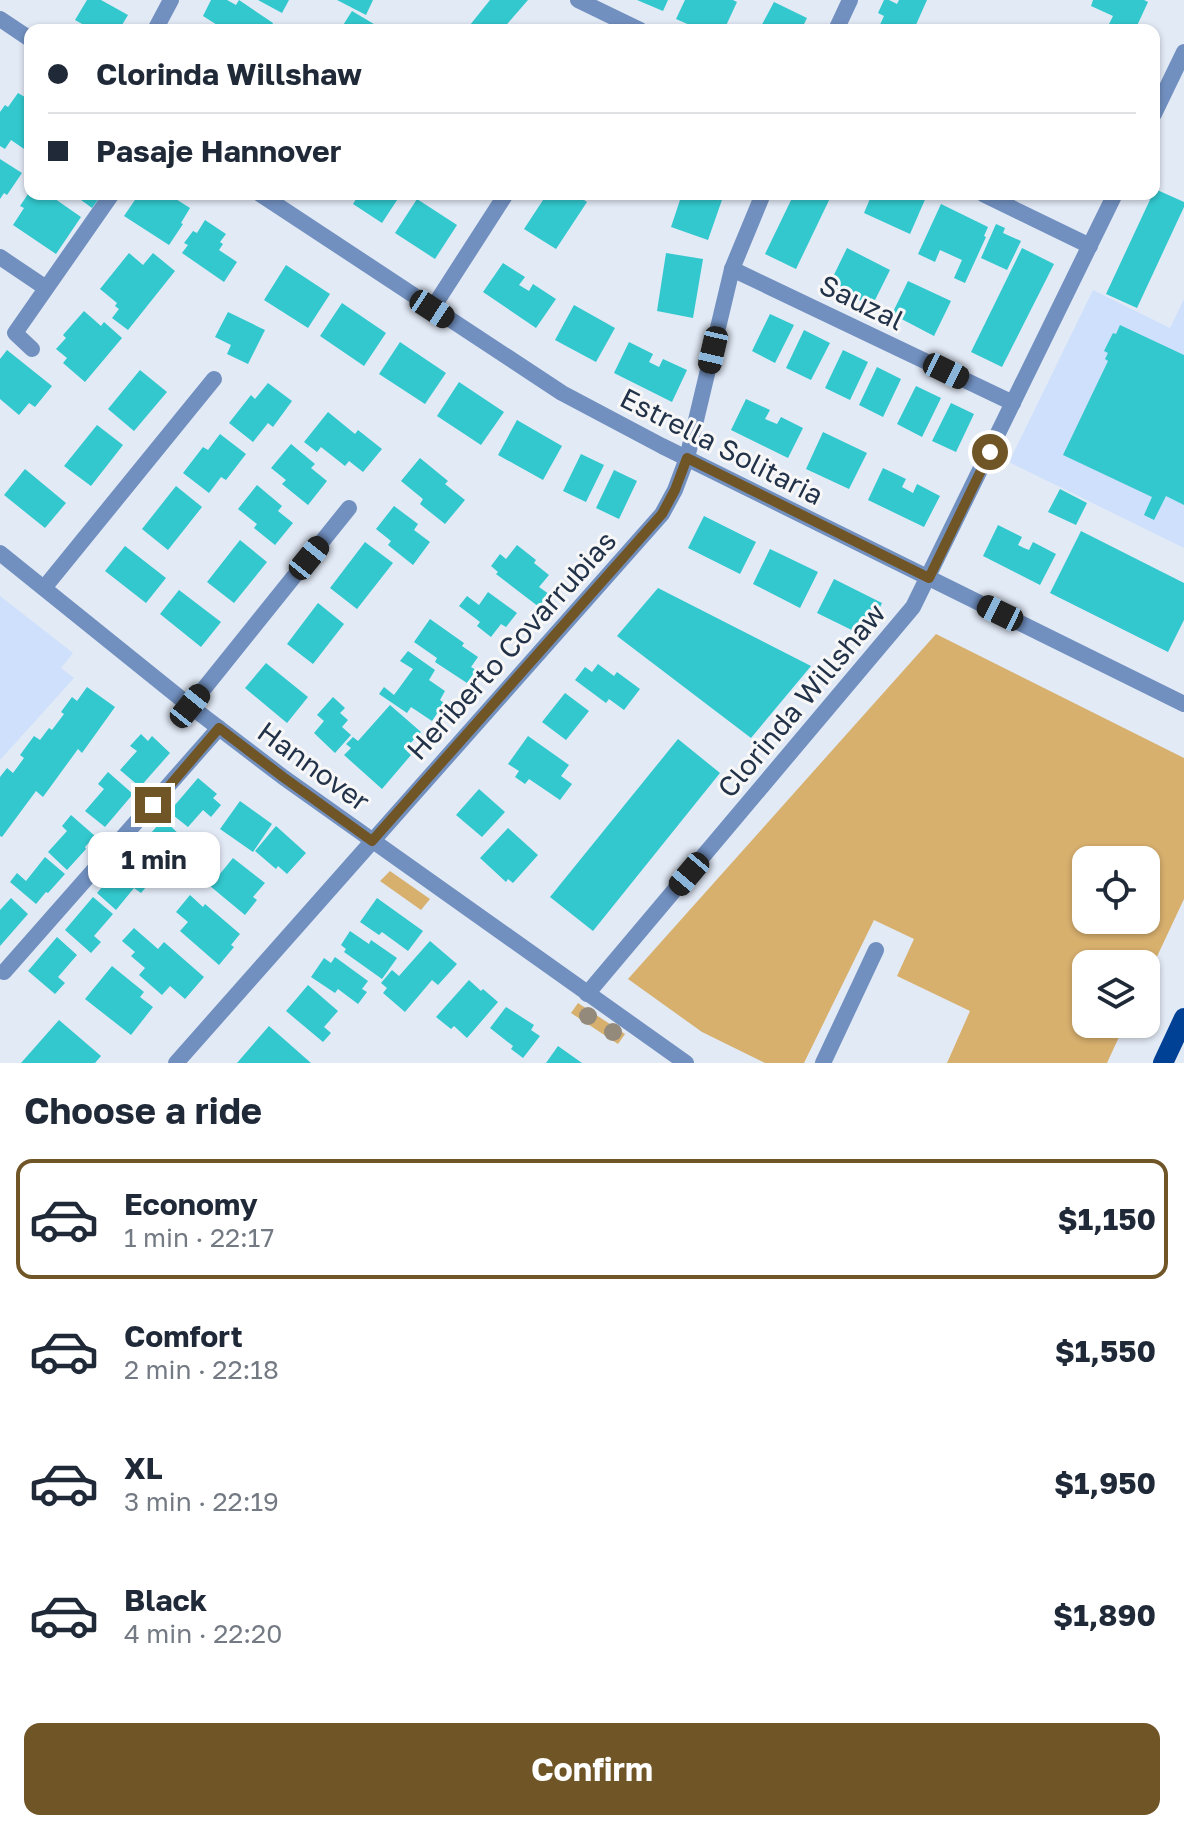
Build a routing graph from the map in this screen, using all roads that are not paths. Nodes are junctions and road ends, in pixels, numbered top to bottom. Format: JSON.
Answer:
{"nodes":[{"id":1,"x":171,"y":0,"type":"edge"},
{"id":2,"x":578,"y":0,"type":"edge"},
{"id":3,"x":850,"y":0,"type":"edge"},
{"id":4,"x":0,"y":19,"type":"edge"},
{"id":5,"x":158,"y":24,"type":"edge"},
{"id":6,"x":614,"y":24,"type":"edge"},
{"id":7,"x":839,"y":24,"type":"edge"},
{"id":8,"x":24,"y":35,"type":"edge"},
{"id":9,"x":1184,"y":52,"type":"edge"},
{"id":10,"x":1160,"y":102,"type":"edge"},
{"id":11,"x":108,"y":200,"type":"edge"},
{"id":12,"x":269,"y":200,"type":"edge"},
{"id":13,"x":502,"y":200,"type":"edge"},
{"id":14,"x":761,"y":200,"type":"edge"},
{"id":15,"x":995,"y":200,"type":"edge"},
{"id":16,"x":1112,"y":200,"type":"edge"},
{"id":17,"x":1090,"y":246,"type":"junction"},
{"id":18,"x":0,"y":257,"type":"edge"},
{"id":19,"x":732,"y":269,"type":"junction"},
{"id":20,"x":46,"y":288,"type":"junction"},
{"id":21,"x":432,"y":309,"type":"junction"},
{"id":22,"x":32,"y":349,"type":"dead end"},
{"id":23,"x":214,"y":379,"type":"dead end"},
{"id":24,"x":1013,"y":403,"type":"junction"},
{"id":25,"x":687,"y":458,"type":"junction"},
{"id":26,"x":349,"y":508,"type":"dead end"},
{"id":27,"x":0,"y":553,"type":"edge"},
{"id":28,"x":929,"y":578,"type":"junction"},
{"id":29,"x":44,"y":588,"type":"junction"},
{"id":30,"x":1184,"y":704,"type":"edge"},
{"id":31,"x":190,"y":706,"type":"junction"},
{"id":32,"x":219,"y":728,"type":"junction"},
{"id":33,"x":372,"y":841,"type":"junction"},
{"id":34,"x":876,"y":950,"type":"dead end"},
{"id":35,"x":4,"y":972,"type":"dead end"},
{"id":36,"x":587,"y":994,"type":"junction"},
{"id":37,"x":1184,"y":1018,"type":"edge"},
{"id":38,"x":176,"y":1063,"type":"edge"},
{"id":39,"x":686,"y":1063,"type":"edge"},
{"id":40,"x":823,"y":1063,"type":"edge"},
{"id":41,"x":1163,"y":1063,"type":"edge"}],
"edges":[{"from":1,"to":5,"type":"street"},
{"from":2,"to":6,"type":"street"},
{"from":3,"to":7,"type":"street"},
{"from":4,"to":8,"type":"street"},
{"from":9,"to":10,"type":"street"},
{"from":11,"to":20,"type":"street"},
{"from":12,"to":21,"type":"street","name":"Estrella Solitaria"},
{"from":13,"to":21,"type":"street"},
{"from":14,"to":19,"type":"street","name":"Heriberto Covarrubias"},
{"from":15,"to":17,"type":"street"},
{"from":16,"to":17,"type":"street","name":"Clorinda Willshaw"},
{"from":17,"to":24,"type":"street","name":"Clorinda Willshaw"},
{"from":18,"to":20,"type":"street"},
{"from":19,"to":24,"type":"street","name":"Sauzal"},
{"from":19,"to":25,"type":"street","name":"Heriberto Covarrubias"},
{"from":20,"to":22,"type":"street"},
{"from":21,"to":25,"type":"street","name":"Estrella Solitaria"},
{"from":23,"to":29,"type":"street"},
{"from":24,"to":28,"type":"street","name":"Clorinda Willshaw"},
{"from":25,"to":28,"type":"street","name":"Estrella Solitaria"},
{"from":25,"to":33,"type":"street","name":"Heriberto Covarrubias"},
{"from":26,"to":31,"type":"street"},
{"from":27,"to":29,"type":"street","name":"Hannover"},
{"from":28,"to":30,"type":"street","name":"Estrella Solitaria"},
{"from":28,"to":36,"type":"street","name":"Clorinda Willshaw"},
{"from":29,"to":31,"type":"street","name":"Hannover"},
{"from":31,"to":32,"type":"street","name":"Hannover"},
{"from":32,"to":33,"type":"street","name":"Hannover"},
{"from":32,"to":35,"type":"street"},
{"from":33,"to":36,"type":"street","name":"Hannover"},
{"from":33,"to":38,"type":"street","name":"Heriberto Covarrubias"},
{"from":34,"to":40,"type":"street"},
{"from":36,"to":39,"type":"street","name":"Hannover"},
{"from":37,"to":41,"type":"main road"}]}
